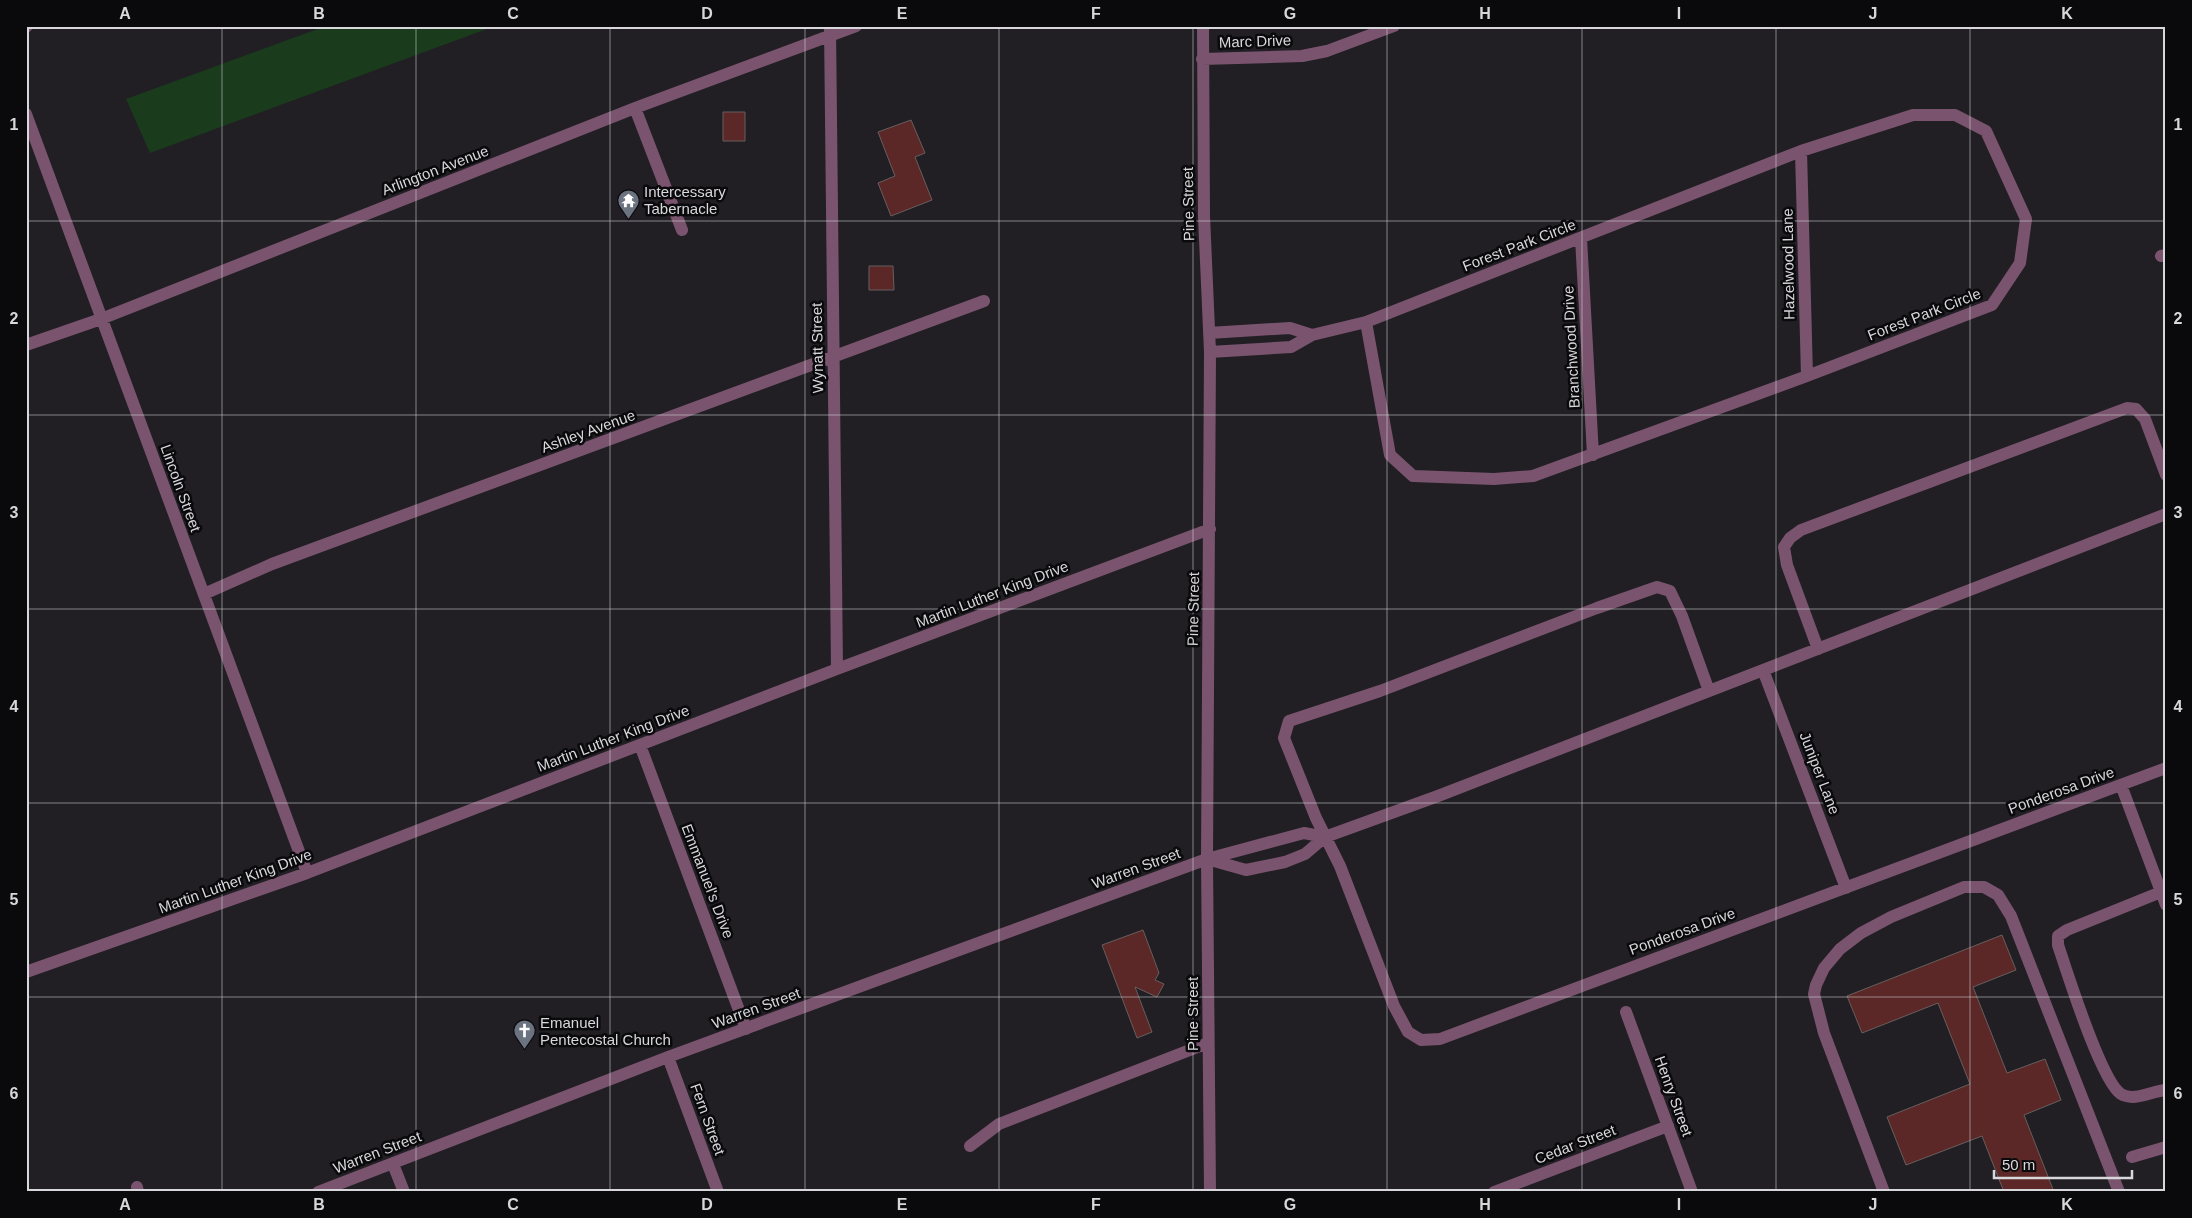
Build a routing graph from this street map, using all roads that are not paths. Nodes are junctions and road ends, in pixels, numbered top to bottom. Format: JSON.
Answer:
{"nodes":[{"id":1,"x":856,"y":26,"type":"edge"},
{"id":2,"x":1203,"y":26,"type":"edge"},
{"id":3,"x":1394,"y":26,"type":"edge"},
{"id":4,"x":830,"y":31,"type":"edge"},
{"id":5,"x":1202,"y":59,"type":"junction"},
{"id":6,"x":635,"y":108,"type":"junction"},
{"id":7,"x":26,"y":114,"type":"edge"},
{"id":8,"x":1801,"y":151,"type":"junction"},
{"id":9,"x":682,"y":230,"type":"dead end"},
{"id":10,"x":1582,"y":238,"type":"junction"},
{"id":11,"x":984,"y":301,"type":"dead end"},
{"id":12,"x":101,"y":319,"type":"junction"},
{"id":13,"x":1366,"y":322,"type":"junction"},
{"id":14,"x":1209,"y":333,"type":"junction"},
{"id":15,"x":1312,"y":335,"type":"junction"},
{"id":16,"x":26,"y":345,"type":"edge"},
{"id":17,"x":1210,"y":352,"type":"junction"},
{"id":18,"x":834,"y":358,"type":"junction"},
{"id":19,"x":1807,"y":376,"type":"junction"},
{"id":20,"x":1593,"y":455,"type":"junction"},
{"id":21,"x":2166,"y":475,"type":"edge"},
{"id":22,"x":2166,"y":514,"type":"edge"},
{"id":23,"x":1210,"y":529,"type":"junction"},
{"id":24,"x":204,"y":594,"type":"junction"},
{"id":25,"x":1818,"y":649,"type":"junction"},
{"id":26,"x":837,"y":669,"type":"junction"},
{"id":27,"x":1763,"y":670,"type":"junction"},
{"id":28,"x":1709,"y":691,"type":"junction"},
{"id":29,"x":640,"y":745,"type":"junction"},
{"id":30,"x":2166,"y":768,"type":"edge"},
{"id":31,"x":2121,"y":785,"type":"junction"},
{"id":32,"x":1325,"y":837,"type":"junction"},
{"id":33,"x":1207,"y":859,"type":"junction"},
{"id":34,"x":307,"y":872,"type":"junction"},
{"id":35,"x":1846,"y":888,"type":"junction"},
{"id":36,"x":2161,"y":892,"type":"junction"},
{"id":37,"x":2166,"y":906,"type":"edge"},
{"id":38,"x":28,"y":967,"type":"edge"},
{"id":39,"x":1626,"y":1012,"type":"dead end"},
{"id":40,"x":746,"y":1029,"type":"junction"},
{"id":41,"x":1208,"y":1043,"type":"junction"},
{"id":42,"x":668,"y":1057,"type":"junction"},
{"id":43,"x":2166,"y":1090,"type":"edge"},
{"id":44,"x":1668,"y":1126,"type":"junction"},
{"id":45,"x":970,"y":1146,"type":"dead end"},
{"id":46,"x":2166,"y":1147,"type":"edge"},
{"id":47,"x":2132,"y":1158,"type":"dead end"},
{"id":48,"x":393,"y":1164,"type":"junction"},
{"id":49,"x":318,"y":1192,"type":"edge"},
{"id":50,"x":404,"y":1192,"type":"edge"},
{"id":51,"x":718,"y":1192,"type":"edge"},
{"id":52,"x":1210,"y":1192,"type":"edge"},
{"id":53,"x":1494,"y":1192,"type":"edge"},
{"id":54,"x":1692,"y":1192,"type":"edge"},
{"id":55,"x":1884,"y":1192,"type":"edge"},
{"id":56,"x":2119,"y":1192,"type":"edge"}],
"edges":[{"from":1,"to":4,"type":"street","name":"Arlington Avenue"},
{"from":2,"to":5,"type":"street","name":"Pine Street"},
{"from":3,"to":5,"type":"street","name":"Marc Drive"},
{"from":4,"to":6,"type":"street","name":"Arlington Avenue"},
{"from":4,"to":18,"type":"street","name":"Wynatt Street"},
{"from":5,"to":14,"type":"street","name":"Pine Street"},
{"from":6,"to":9,"type":"street"},
{"from":6,"to":12,"type":"street","name":"Arlington Avenue"},
{"from":7,"to":12,"type":"street","name":"Lincoln Street"},
{"from":8,"to":10,"type":"street","name":"Forest Park Circle"},
{"from":8,"to":19,"type":"street","name":"Hazelwood Lane"},
{"from":8,"to":19,"type":"street","name":"Forest Park Circle"},
{"from":10,"to":13,"type":"street","name":"Forest Park Circle"},
{"from":10,"to":20,"type":"street","name":"Branchwood Drive"},
{"from":11,"to":18,"type":"street","name":"Ashley Avenue"},
{"from":12,"to":16,"type":"street","name":"Arlington Avenue"},
{"from":12,"to":24,"type":"street","name":"Lincoln Street"},
{"from":13,"to":15,"type":"street","name":"Forest Park Circle"},
{"from":13,"to":20,"type":"street","name":"Forest Park Circle"},
{"from":14,"to":15,"type":"street","name":"Forest Park Circle"},
{"from":14,"to":17,"type":"street","name":"Pine Street"},
{"from":15,"to":17,"type":"street","name":"Forest Park Circle"},
{"from":17,"to":23,"type":"street","name":"Pine Street"},
{"from":18,"to":24,"type":"street","name":"Ashley Avenue"},
{"from":18,"to":26,"type":"street","name":"Wynatt Street"},
{"from":19,"to":20,"type":"street","name":"Forest Park Circle"},
{"from":21,"to":25,"type":"street"},
{"from":22,"to":25,"type":"street"},
{"from":23,"to":26,"type":"street","name":"Martin Luther King Drive"},
{"from":23,"to":33,"type":"street","name":"Pine Street"},
{"from":24,"to":34,"type":"street","name":"Lincoln Street"},
{"from":25,"to":27,"type":"street"},
{"from":26,"to":29,"type":"street","name":"Martin Luther King Drive"},
{"from":27,"to":28,"type":"street"},
{"from":27,"to":35,"type":"street","name":"Juniper Lane"},
{"from":28,"to":32,"type":"street"},
{"from":28,"to":32,"type":"street","name":"Ponderosa Drive"},
{"from":29,"to":34,"type":"street","name":"Martin Luther King Drive"},
{"from":29,"to":40,"type":"street","name":"Emmanuel's Drive"},
{"from":30,"to":31,"type":"street","name":"Ponderosa Drive"},
{"from":31,"to":35,"type":"street","name":"Ponderosa Drive"},
{"from":31,"to":36,"type":"street"},
{"from":32,"to":33,"type":"street"},
{"from":32,"to":33,"type":"street"},
{"from":32,"to":35,"type":"street","name":"Ponderosa Drive"},
{"from":33,"to":40,"type":"street","name":"Warren Street"},
{"from":33,"to":41,"type":"street","name":"Pine Street"},
{"from":34,"to":38,"type":"street","name":"Martin Luther King Drive"},
{"from":36,"to":37,"type":"street"},
{"from":36,"to":43,"type":"street"},
{"from":39,"to":44,"type":"street","name":"Henry Street"},
{"from":40,"to":42,"type":"street","name":"Warren Street"},
{"from":41,"to":45,"type":"street"},
{"from":41,"to":52,"type":"street","name":"Pine Street"},
{"from":42,"to":48,"type":"street","name":"Warren Street"},
{"from":42,"to":51,"type":"street","name":"Fern Street"},
{"from":44,"to":53,"type":"street","name":"Cedar Street"},
{"from":44,"to":54,"type":"street","name":"Henry Street"},
{"from":46,"to":47,"type":"street"},
{"from":48,"to":49,"type":"street","name":"Warren Street"},
{"from":48,"to":50,"type":"street"},
{"from":55,"to":56,"type":"street"}]}
